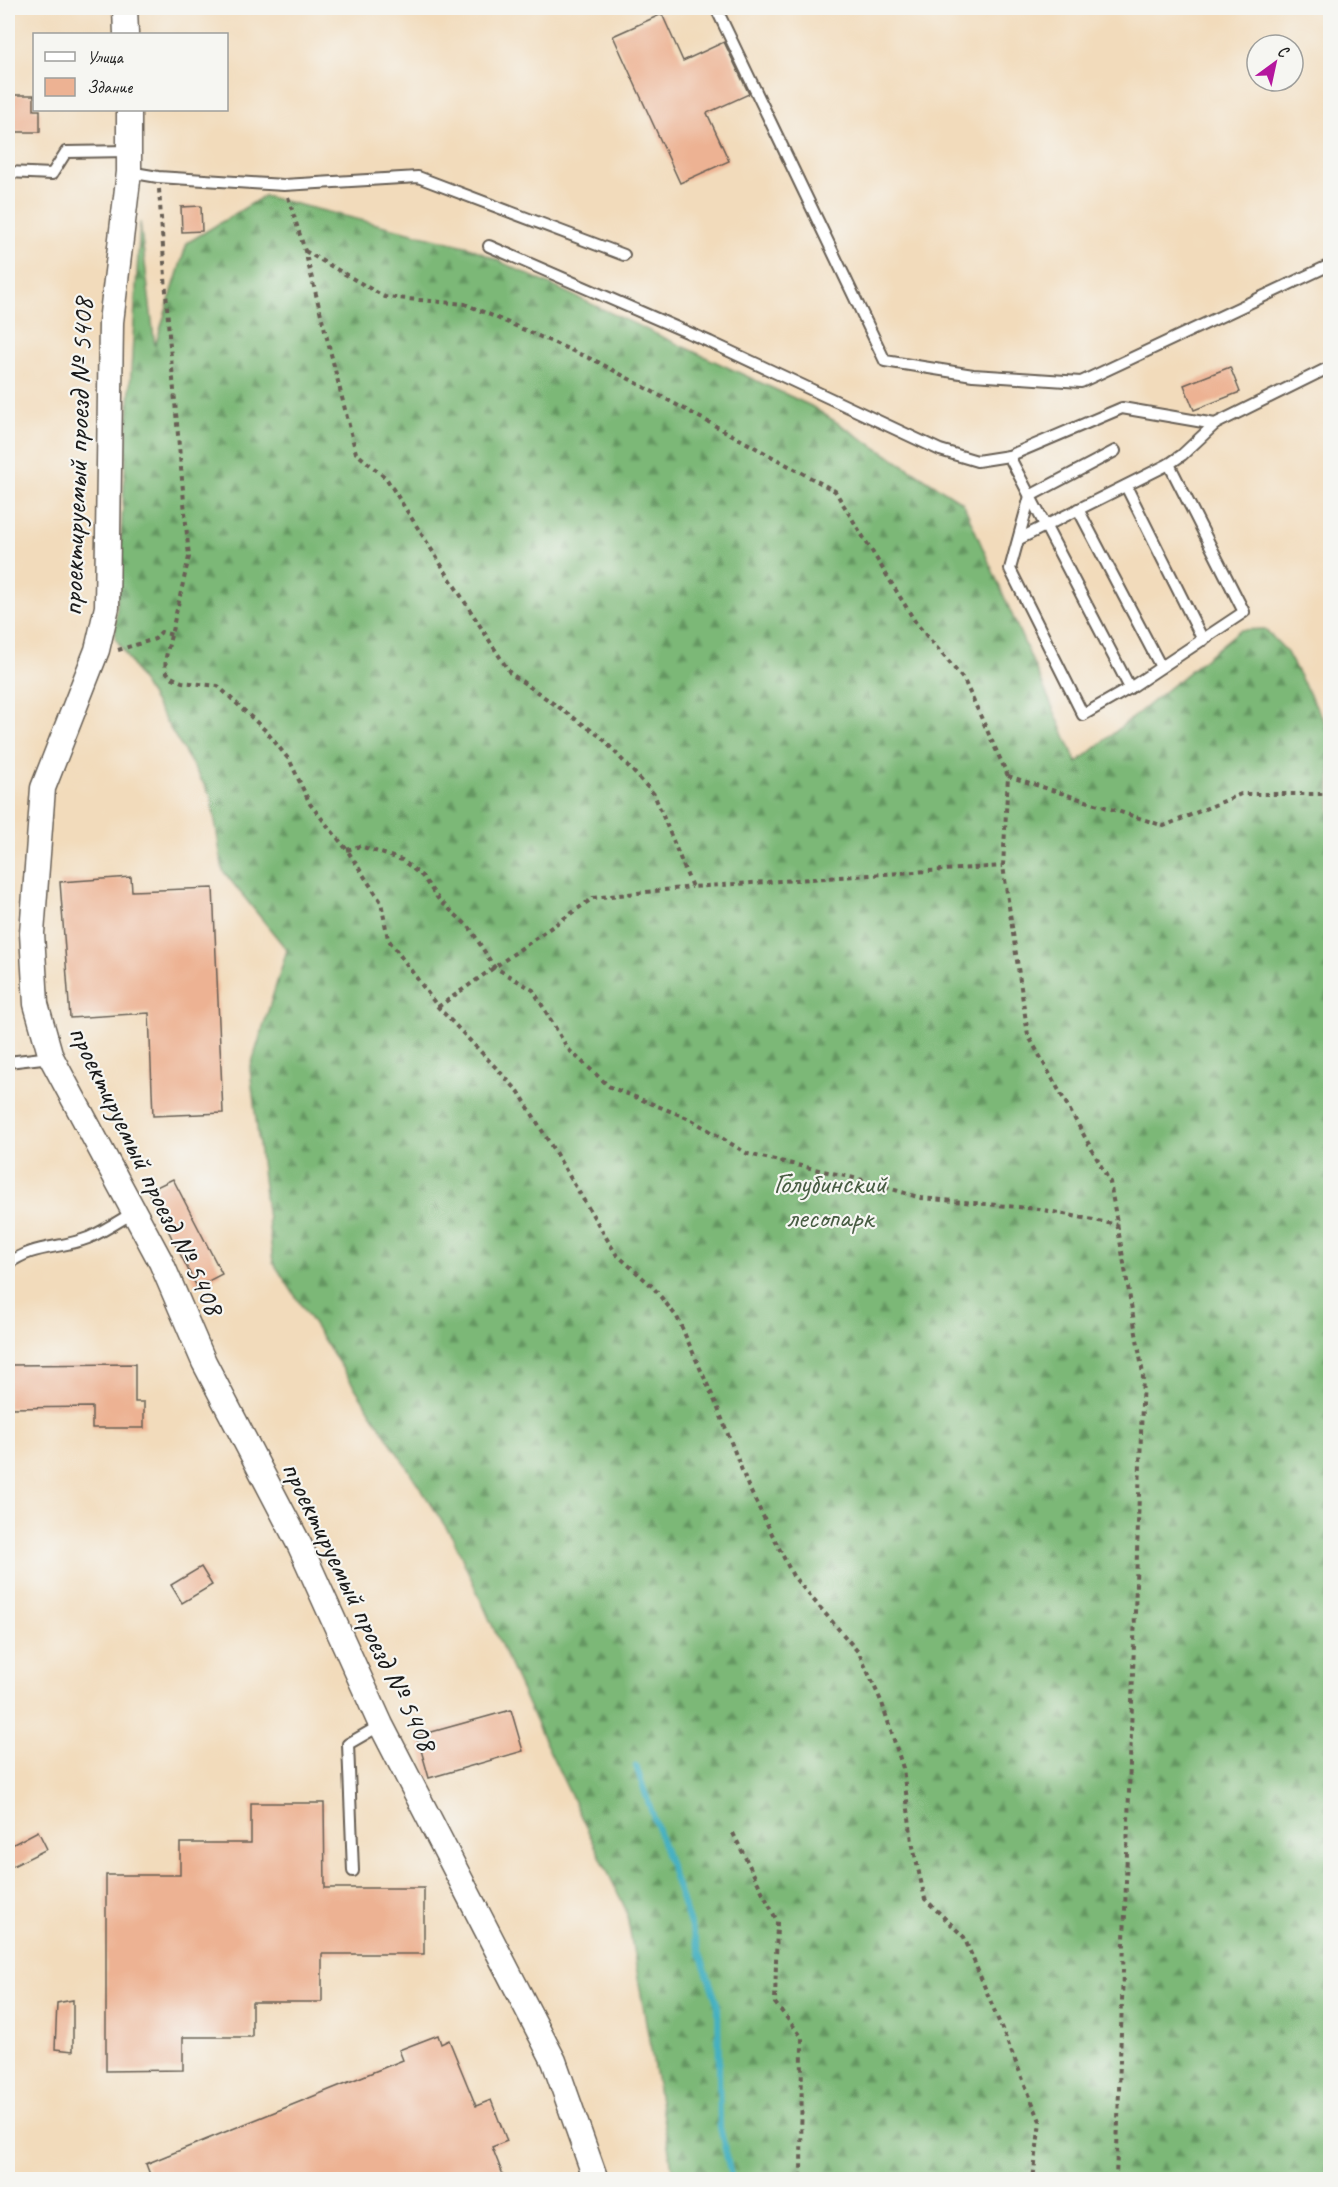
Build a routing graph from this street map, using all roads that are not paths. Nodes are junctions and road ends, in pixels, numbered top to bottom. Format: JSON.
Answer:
{"nodes":[{"id":1,"x":124,"y":8,"type":"edge"},
{"id":2,"x":716,"y":8,"type":"edge"},
{"id":3,"x":126,"y":33,"type":"edge"},
{"id":4,"x":129,"y":111,"type":"edge"},
{"id":5,"x":130,"y":162,"type":"junction"},
{"id":6,"x":8,"y":172,"type":"edge"},
{"id":7,"x":489,"y":246,"type":"dead end"},
{"id":8,"x":624,"y":255,"type":"dead end"},
{"id":9,"x":1330,"y":265,"type":"edge"},
{"id":10,"x":1330,"y":367,"type":"edge"},
{"id":11,"x":1215,"y":424,"type":"junction"},
{"id":12,"x":1115,"y":451,"type":"dead end"},
{"id":13,"x":1009,"y":456,"type":"junction"},
{"id":14,"x":1168,"y":465,"type":"junction"},
{"id":15,"x":1126,"y":486,"type":"junction"},
{"id":16,"x":1030,"y":496,"type":"junction"},
{"id":17,"x":1078,"y":509,"type":"junction"},
{"id":18,"x":1046,"y":525,"type":"junction"},
{"id":19,"x":1019,"y":539,"type":"junction"},
{"id":20,"x":1203,"y":640,"type":"junction"},
{"id":21,"x":1161,"y":667,"type":"junction"},
{"id":22,"x":1130,"y":688,"type":"junction"},
{"id":23,"x":51,"y":1057,"type":"junction"},
{"id":24,"x":8,"y":1062,"type":"edge"},
{"id":25,"x":134,"y":1212,"type":"junction"},
{"id":26,"x":8,"y":1264,"type":"edge"},
{"id":27,"x":381,"y":1725,"type":"junction"},
{"id":28,"x":353,"y":1871,"type":"dead end"},
{"id":29,"x":596,"y":2180,"type":"edge"}],
"edges":[{"from":1,"to":3,"type":"street"},
{"from":2,"to":9,"type":"lane"},
{"from":4,"to":5,"type":"street","name":"проектируемый проезд № 5408"},
{"from":5,"to":6,"type":"lane"},
{"from":5,"to":8,"type":"lane"},
{"from":5,"to":23,"type":"street","name":"проектируемый проезд № 5408"},
{"from":7,"to":13,"type":"lane"},
{"from":10,"to":11,"type":"lane"},
{"from":11,"to":13,"type":"lane"},
{"from":11,"to":14,"type":"lane"},
{"from":12,"to":16,"type":"lane"},
{"from":13,"to":16,"type":"lane"},
{"from":14,"to":15,"type":"lane"},
{"from":14,"to":20,"type":"lane"},
{"from":15,"to":17,"type":"lane"},
{"from":15,"to":20,"type":"lane"},
{"from":16,"to":18,"type":"lane"},
{"from":16,"to":19,"type":"lane"},
{"from":17,"to":18,"type":"lane"},
{"from":17,"to":21,"type":"lane"},
{"from":18,"to":19,"type":"lane"},
{"from":18,"to":22,"type":"lane"},
{"from":19,"to":22,"type":"lane"},
{"from":20,"to":21,"type":"lane"},
{"from":21,"to":22,"type":"lane"},
{"from":23,"to":24,"type":"lane"},
{"from":23,"to":25,"type":"street","name":"проектируемый проезд № 5408"},
{"from":25,"to":26,"type":"lane"},
{"from":25,"to":27,"type":"street","name":"проектируемый проезд № 5408"},
{"from":27,"to":28,"type":"lane"},
{"from":27,"to":29,"type":"street","name":"проектируемый проезд № 5408"}]}
